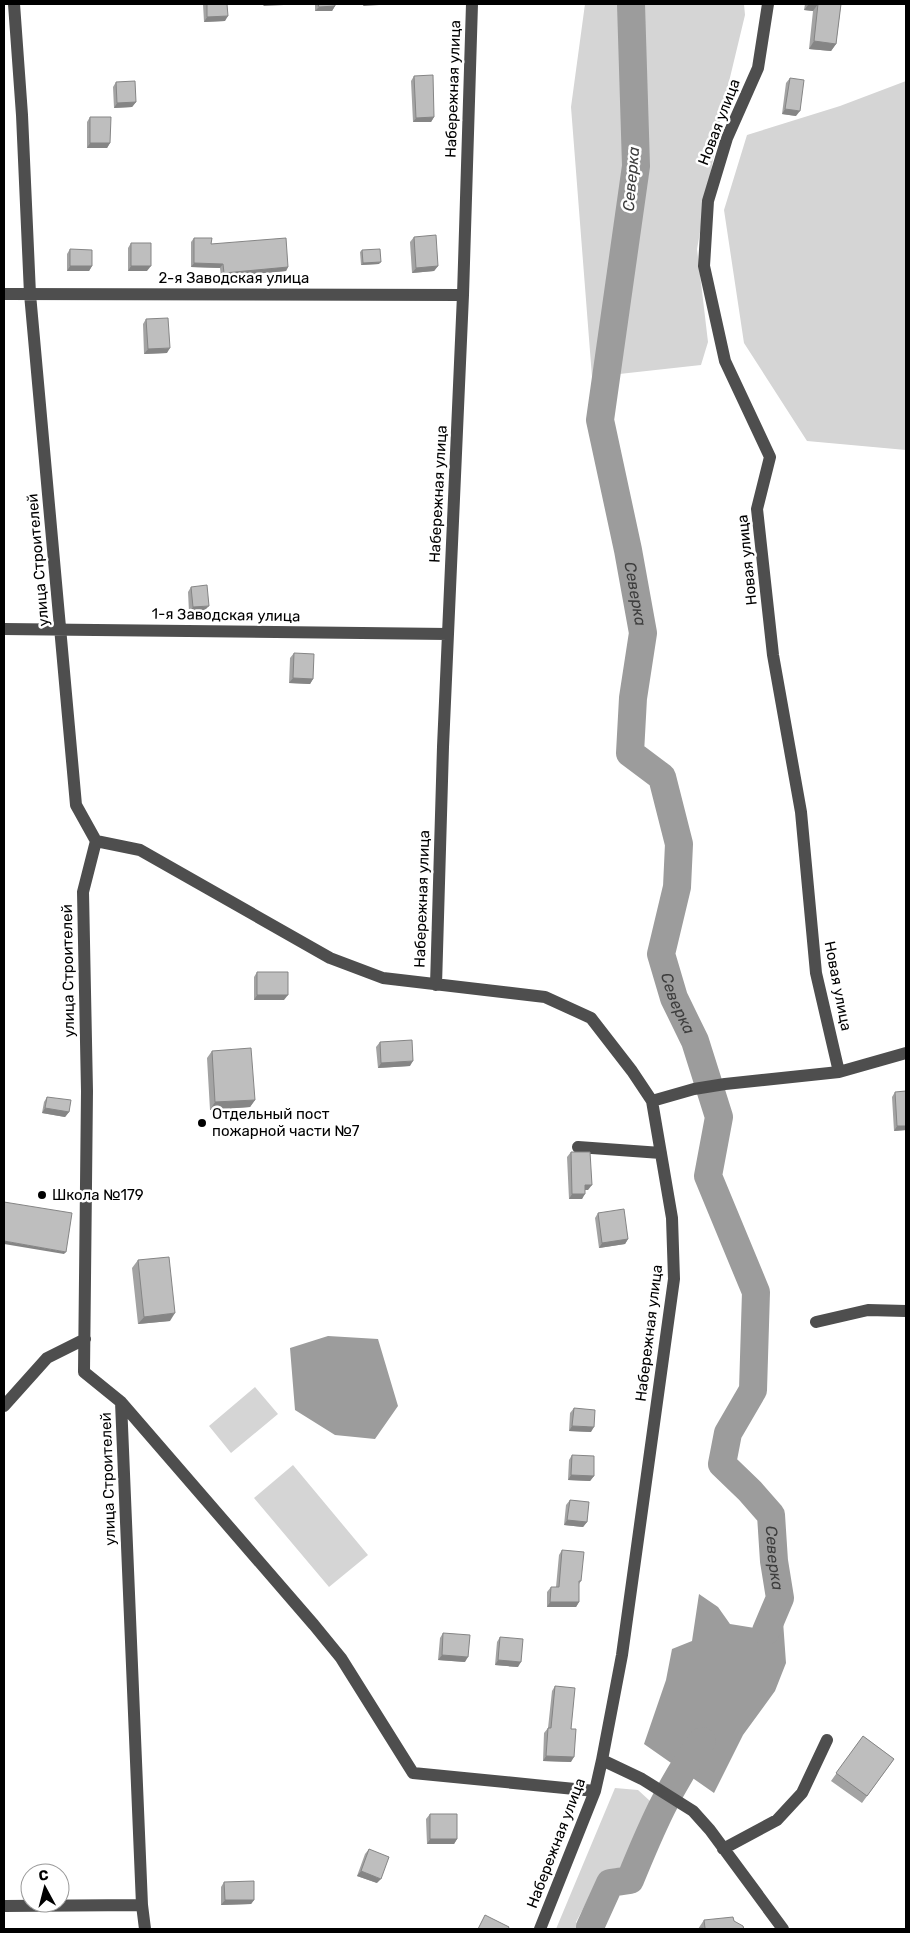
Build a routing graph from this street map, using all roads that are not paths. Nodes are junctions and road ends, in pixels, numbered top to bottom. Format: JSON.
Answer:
{"nodes":[{"id":1,"x":14,"y":4,"type":"edge"},
{"id":2,"x":472,"y":4,"type":"edge"},
{"id":3,"x":768,"y":4,"type":"edge"},
{"id":4,"x":4,"y":294,"type":"edge"},
{"id":5,"x":30,"y":294,"type":"junction"},
{"id":6,"x":463,"y":295,"type":"junction"},
{"id":7,"x":4,"y":629,"type":"edge"},
{"id":8,"x":60,"y":630,"type":"junction"},
{"id":9,"x":448,"y":634,"type":"junction"},
{"id":10,"x":96,"y":841,"type":"junction"},
{"id":11,"x":436,"y":985,"type":"junction"},
{"id":12,"x":906,"y":1053,"type":"edge"},
{"id":13,"x":839,"y":1072,"type":"junction"},
{"id":14,"x":652,"y":1101,"type":"junction"},
{"id":15,"x":578,"y":1147,"type":"dead end"},
{"id":16,"x":661,"y":1153,"type":"junction"},
{"id":17,"x":906,"y":1311,"type":"edge"},
{"id":18,"x":816,"y":1322,"type":"dead end"},
{"id":19,"x":85,"y":1339,"type":"junction"},
{"id":20,"x":121,"y":1402,"type":"junction"},
{"id":21,"x":4,"y":1406,"type":"edge"},
{"id":22,"x":164,"y":1453,"type":"junction"},
{"id":23,"x":183,"y":1458,"type":"dead end"},
{"id":24,"x":827,"y":1740,"type":"dead end"},
{"id":25,"x":602,"y":1760,"type":"junction"},
{"id":26,"x":595,"y":1791,"type":"junction"},
{"id":27,"x":723,"y":1849,"type":"junction"},
{"id":28,"x":142,"y":1905,"type":"junction"},
{"id":29,"x":4,"y":1906,"type":"edge"},
{"id":30,"x":144,"y":1929,"type":"edge"},
{"id":31,"x":540,"y":1929,"type":"edge"},
{"id":32,"x":783,"y":1929,"type":"edge"}],
"edges":[{"from":1,"to":5,"type":"street","name":"улица Строителей"},
{"from":2,"to":6,"type":"street","name":"Набережная улица"},
{"from":3,"to":13,"type":"street","name":"Новая улица"},
{"from":4,"to":5,"type":"street","name":"2-я Заводская улица"},
{"from":5,"to":6,"type":"street","name":"2-я Заводская улица"},
{"from":5,"to":8,"type":"street","name":"улица Строителей"},
{"from":6,"to":9,"type":"street","name":"Набережная улица"},
{"from":7,"to":8,"type":"street","name":"1-я Заводская улица"},
{"from":8,"to":9,"type":"street","name":"1-я Заводская улица"},
{"from":8,"to":10,"type":"street","name":"улица Строителей"},
{"from":9,"to":11,"type":"street","name":"Набережная улица"},
{"from":10,"to":11,"type":"street"},
{"from":10,"to":19,"type":"street","name":"улица Строителей"},
{"from":11,"to":14,"type":"street","name":"Набережная улица"},
{"from":12,"to":13,"type":"street"},
{"from":13,"to":14,"type":"street"},
{"from":14,"to":16,"type":"street","name":"Набережная улица"},
{"from":15,"to":16,"type":"street"},
{"from":16,"to":25,"type":"street","name":"Набережная улица"},
{"from":17,"to":18,"type":"street"},
{"from":19,"to":20,"type":"street","name":"улица Строителей"},
{"from":19,"to":21,"type":"street"},
{"from":20,"to":22,"type":"street"},
{"from":20,"to":28,"type":"street","name":"улица Строителей"},
{"from":22,"to":23,"type":"street"},
{"from":22,"to":26,"type":"street"},
{"from":24,"to":27,"type":"street"},
{"from":25,"to":26,"type":"street","name":"Набережная улица"},
{"from":25,"to":27,"type":"street"},
{"from":26,"to":31,"type":"street","name":"Набережная улица"},
{"from":27,"to":32,"type":"street"},
{"from":28,"to":29,"type":"street"},
{"from":28,"to":30,"type":"street","name":"улица Строителей"}]}
